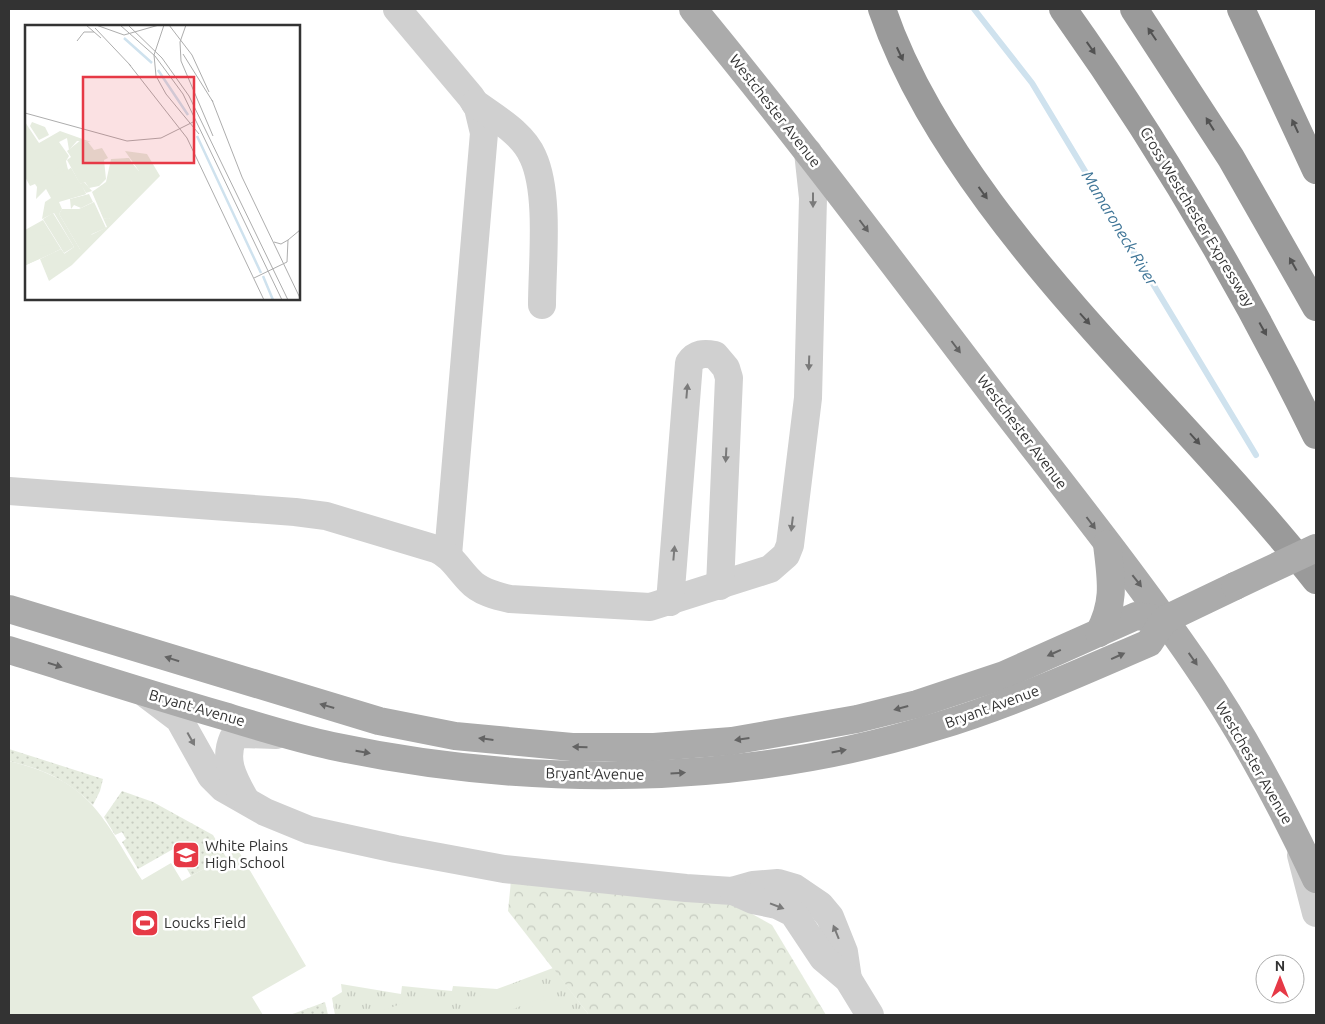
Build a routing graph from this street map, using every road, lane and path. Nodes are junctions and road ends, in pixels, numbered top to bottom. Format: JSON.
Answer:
{"nodes":[{"id":1,"x":397,"y":9,"type":"edge"},
{"id":2,"x":693,"y":9,"type":"edge"},
{"id":3,"x":882,"y":9,"type":"edge"},
{"id":4,"x":1063,"y":9,"type":"edge"},
{"id":5,"x":1134,"y":9,"type":"edge"},
{"id":6,"x":1241,"y":9,"type":"edge"},
{"id":7,"x":475,"y":103,"type":"junction"},
{"id":8,"x":808,"y":152,"type":"junction"},
{"id":9,"x":1316,"y":170,"type":"edge"},
{"id":10,"x":542,"y":305,"type":"dead end"},
{"id":11,"x":1316,"y":307,"type":"edge"},
{"id":12,"x":1316,"y":435,"type":"edge"},
{"id":13,"x":9,"y":491,"type":"edge"},
{"id":14,"x":1107,"y":544,"type":"junction"},
{"id":15,"x":1316,"y":548,"type":"edge"},
{"id":16,"x":448,"y":555,"type":"junction"},
{"id":17,"x":1316,"y":580,"type":"edge"},
{"id":18,"x":720,"y":586,"type":"junction"},
{"id":19,"x":670,"y":602,"type":"junction"},
{"id":20,"x":9,"y":609,"type":"edge"},
{"id":21,"x":1164,"y":620,"type":"junction"},
{"id":22,"x":1099,"y":633,"type":"junction"},
{"id":23,"x":9,"y":650,"type":"edge"},
{"id":24,"x":145,"y":693,"type":"junction"},
{"id":25,"x":289,"y":735,"type":"junction"},
{"id":26,"x":245,"y":799,"type":"junction"},
{"id":27,"x":1297,"y":840,"type":"junction"},
{"id":28,"x":1316,"y":879,"type":"edge"},
{"id":29,"x":1316,"y":913,"type":"edge"},
{"id":30,"x":870,"y":1015,"type":"edge"}],
"edges":[{"from":1,"to":7,"type":"street"},
{"from":2,"to":8,"type":"main road","name":"Westchester Avenue"},
{"from":3,"to":17,"type":"highway","one_way":true},
{"from":4,"to":12,"type":"highway","name":"Cross Westchester Expressway","one_way":true},
{"from":11,"to":5,"type":"highway","one_way":true},
{"from":9,"to":6,"type":"highway","one_way":true},
{"from":7,"to":10,"type":"street"},
{"from":7,"to":16,"type":"street"},
{"from":8,"to":14,"type":"main road","name":"Westchester Avenue","one_way":true},
{"from":8,"to":18,"type":"street","one_way":true},
{"from":13,"to":16,"type":"street"},
{"from":14,"to":21,"type":"main road","name":"Westchester Avenue","one_way":true},
{"from":14,"to":22,"type":"main road"},
{"from":15,"to":21,"type":"main road","bridge":true},
{"from":16,"to":19,"type":"street"},
{"from":18,"to":19,"type":"street"},
{"from":19,"to":18,"type":"street","one_way":true},
{"from":22,"to":20,"type":"main road","name":"Bryant Avenue","one_way":true},
{"from":21,"to":22,"type":"main road","name":"Bryant Avenue"},
{"from":25,"to":21,"type":"main road","name":"Bryant Avenue","one_way":true},
{"from":21,"to":27,"type":"main road","name":"Westchester Avenue","one_way":true},
{"from":23,"to":24,"type":"main road","name":"Bryant Avenue","one_way":true},
{"from":24,"to":25,"type":"main road","name":"Bryant Avenue"},
{"from":24,"to":26,"type":"street","one_way":true},
{"from":25,"to":26,"type":"street"},
{"from":26,"to":30,"type":"street"},
{"from":27,"to":28,"type":"main road","name":"Westchester Avenue"},
{"from":27,"to":29,"type":"street"}]}
